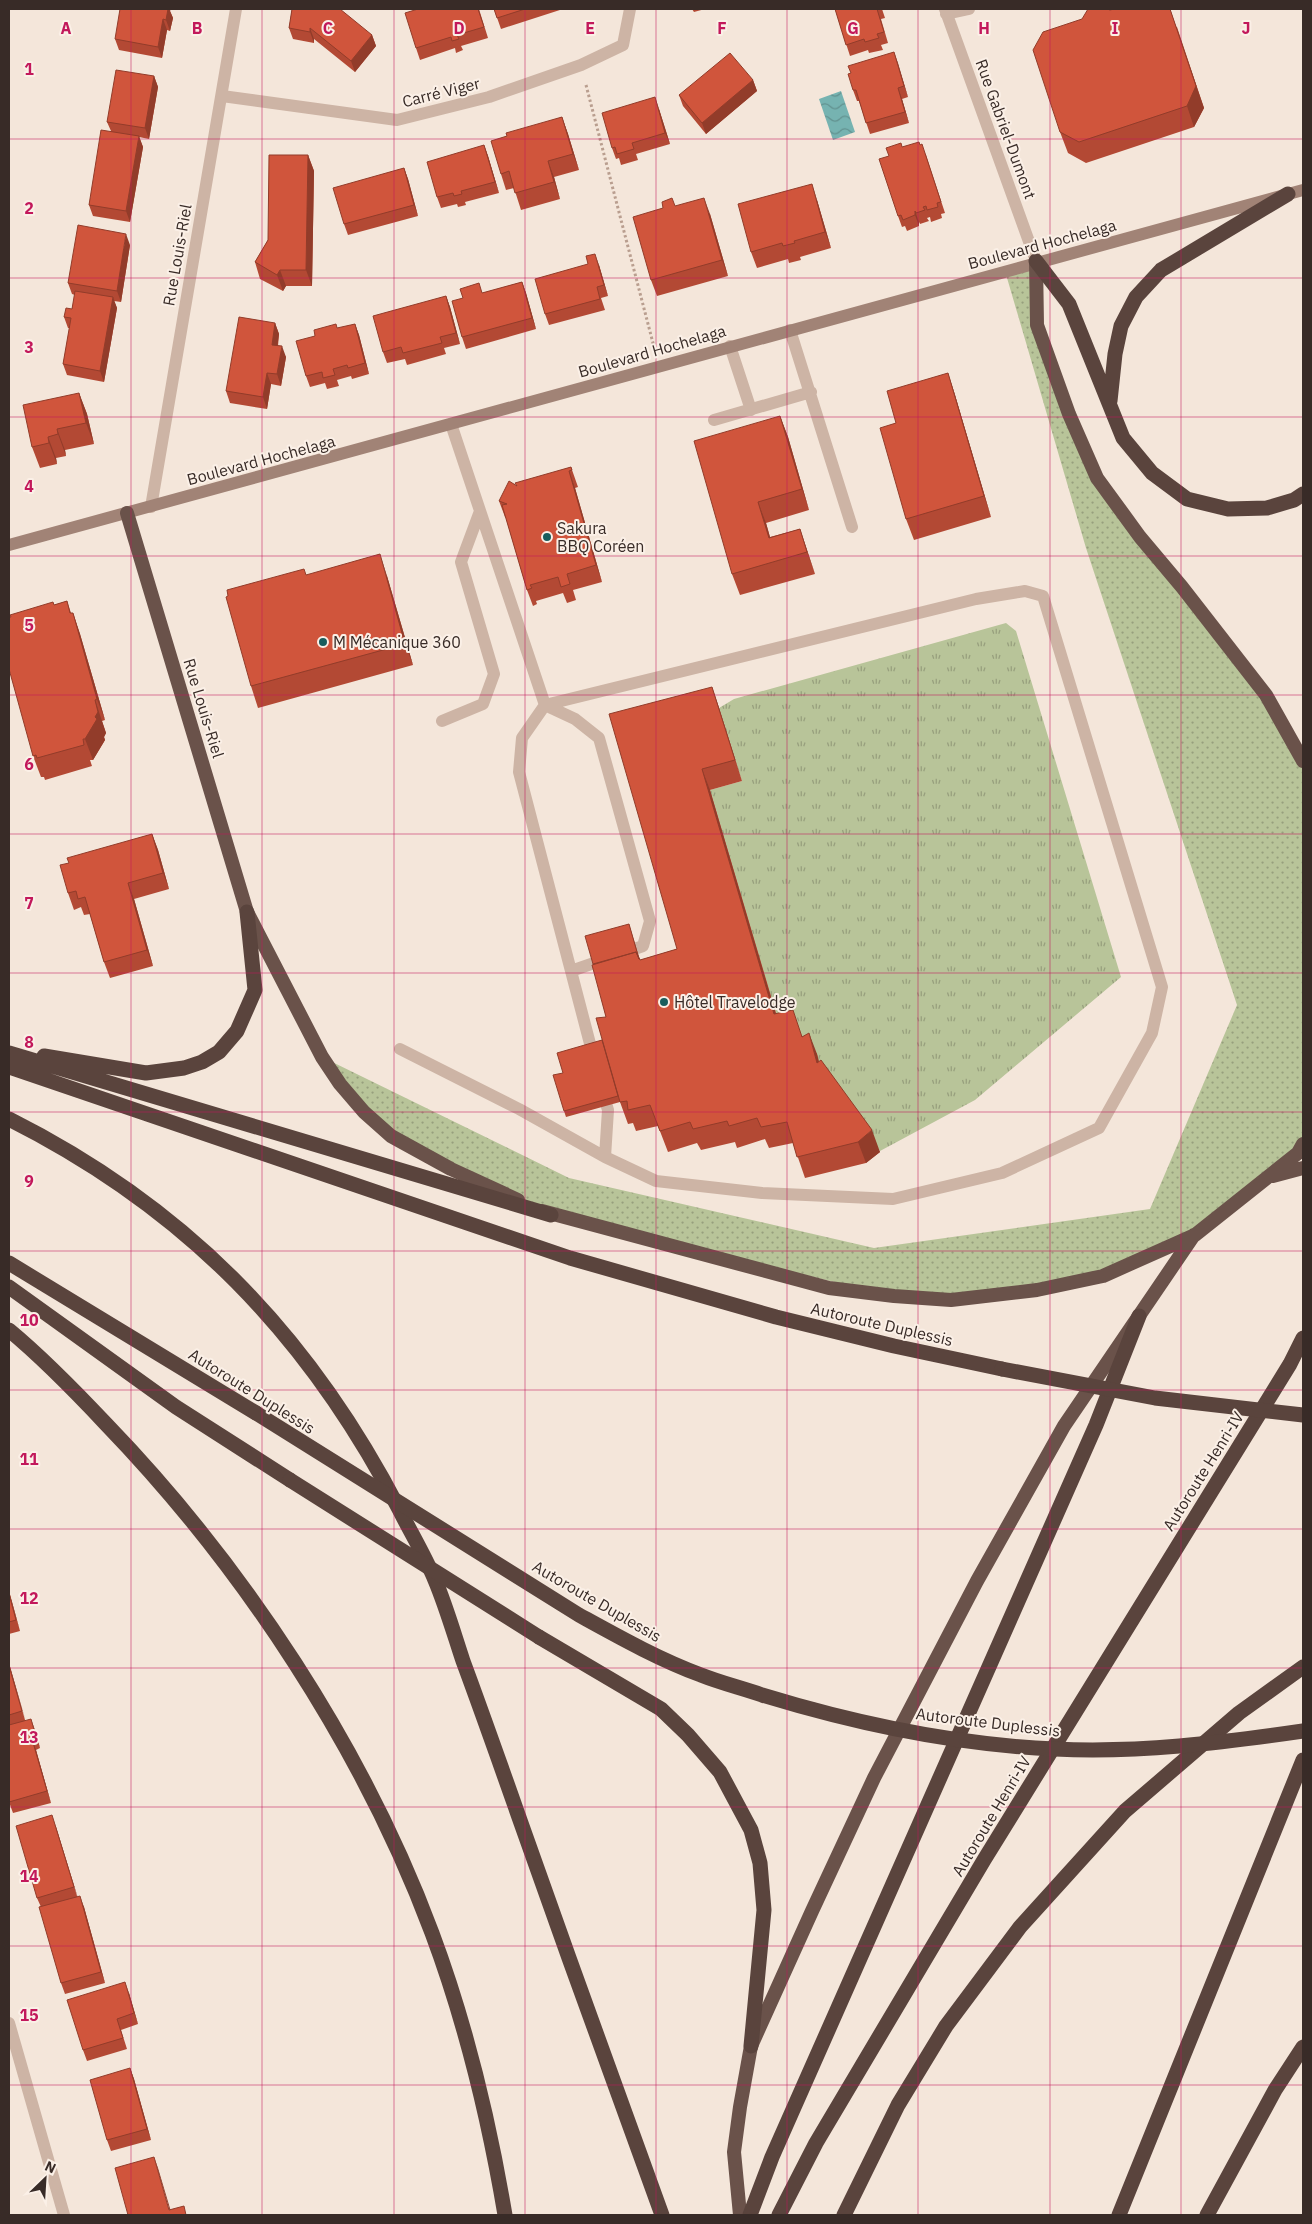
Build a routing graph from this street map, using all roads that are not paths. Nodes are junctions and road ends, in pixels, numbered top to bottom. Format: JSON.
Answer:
{"nodes":[{"id":1,"x":236,"y":9,"type":"edge"},
{"id":2,"x":630,"y":9,"type":"edge"},
{"id":3,"x":969,"y":9,"type":"edge"},
{"id":4,"x":946,"y":12,"type":"edge"},
{"id":5,"x":222,"y":96,"type":"junction"},
{"id":6,"x":1303,"y":190,"type":"edge"},
{"id":7,"x":1288,"y":194,"type":"junction"},
{"id":8,"x":1036,"y":261,"type":"junction"},
{"id":9,"x":790,"y":330,"type":"junction"},
{"id":10,"x":730,"y":346,"type":"junction"},
{"id":11,"x":811,"y":392,"type":"junction"},
{"id":12,"x":1110,"y":402,"type":"junction"},
{"id":13,"x":751,"y":410,"type":"junction"},
{"id":14,"x":714,"y":420,"type":"dead end"},
{"id":15,"x":451,"y":424,"type":"junction"},
{"id":16,"x":1303,"y":494,"type":"edge"},
{"id":17,"x":151,"y":507,"type":"junction"},
{"id":18,"x":480,"y":511,"type":"junction"},
{"id":19,"x":127,"y":514,"type":"junction"},
{"id":20,"x":852,"y":528,"type":"dead end"},
{"id":21,"x":9,"y":544,"type":"edge"},
{"id":22,"x":545,"y":705,"type":"junction"},
{"id":23,"x":442,"y":720,"type":"dead end"},
{"id":24,"x":1303,"y":762,"type":"edge"},
{"id":25,"x":247,"y":912,"type":"junction"},
{"id":26,"x":572,"y":971,"type":"junction"},
{"id":27,"x":400,"y":1049,"type":"dead end"},
{"id":28,"x":9,"y":1051,"type":"edge"},
{"id":29,"x":9,"y":1068,"type":"edge"},
{"id":30,"x":9,"y":1119,"type":"edge"},
{"id":31,"x":1303,"y":1144,"type":"edge"},
{"id":32,"x":605,"y":1157,"type":"junction"},
{"id":33,"x":1303,"y":1168,"type":"edge"},
{"id":34,"x":1264,"y":1179,"type":"junction"},
{"id":35,"x":551,"y":1215,"type":"junction"},
{"id":36,"x":1195,"y":1235,"type":"junction"},
{"id":37,"x":9,"y":1263,"type":"edge"},
{"id":38,"x":9,"y":1287,"type":"edge"},
{"id":39,"x":1139,"y":1316,"type":"junction"},
{"id":40,"x":9,"y":1330,"type":"edge"},
{"id":41,"x":1303,"y":1338,"type":"edge"},
{"id":42,"x":1303,"y":1415,"type":"edge"},
{"id":43,"x":1303,"y":1667,"type":"edge"},
{"id":44,"x":1303,"y":1731,"type":"edge"},
{"id":45,"x":1303,"y":1760,"type":"edge"},
{"id":46,"x":9,"y":2023,"type":"edge"},
{"id":47,"x":751,"y":2046,"type":"junction"},
{"id":48,"x":1303,"y":2047,"type":"edge"},
{"id":49,"x":781,"y":2211,"type":"edge"},
{"id":50,"x":64,"y":2215,"type":"edge"},
{"id":51,"x":505,"y":2215,"type":"edge"},
{"id":52,"x":662,"y":2215,"type":"edge"},
{"id":53,"x":740,"y":2215,"type":"edge"},
{"id":54,"x":750,"y":2215,"type":"edge"},
{"id":55,"x":844,"y":2215,"type":"edge"},
{"id":56,"x":1119,"y":2215,"type":"edge"},
{"id":57,"x":1207,"y":2215,"type":"edge"}],
"edges":[{"from":1,"to":5,"type":"street","name":"Rue Louis-Riel"},
{"from":2,"to":5,"type":"street","name":"Carré Viger"},
{"from":3,"to":4,"type":"street"},
{"from":4,"to":8,"type":"street","name":"Rue Gabriel-Dumont"},
{"from":5,"to":17,"type":"street","name":"Rue Louis-Riel"},
{"from":6,"to":7,"type":"main road","name":"Boulevard Hochelaga"},
{"from":7,"to":8,"type":"main road","name":"Boulevard Hochelaga"},
{"from":7,"to":12,"type":"highway"},
{"from":8,"to":9,"type":"main road","name":"Boulevard Hochelaga"},
{"from":8,"to":12,"type":"highway"},
{"from":8,"to":24,"type":"highway"},
{"from":9,"to":10,"type":"main road","name":"Boulevard Hochelaga"},
{"from":9,"to":11,"type":"street"},
{"from":10,"to":13,"type":"street"},
{"from":10,"to":15,"type":"main road","name":"Boulevard Hochelaga"},
{"from":11,"to":13,"type":"street"},
{"from":11,"to":20,"type":"street"},
{"from":12,"to":16,"type":"highway"},
{"from":13,"to":14,"type":"street"},
{"from":15,"to":17,"type":"main road","name":"Boulevard Hochelaga"},
{"from":15,"to":18,"type":"street"},
{"from":17,"to":19,"type":"main road","name":"Boulevard Hochelaga"},
{"from":18,"to":22,"type":"street"},
{"from":18,"to":23,"type":"street"},
{"from":19,"to":21,"type":"main road","name":"Boulevard Hochelaga"},
{"from":19,"to":25,"type":"highway","name":"Rue Louis-Riel"},
{"from":22,"to":26,"type":"street"},
{"from":22,"to":26,"type":"street"},
{"from":22,"to":32,"type":"street"},
{"from":25,"to":28,"type":"highway"},
{"from":25,"to":35,"type":"highway","name":"Rue Louis-Riel"},
{"from":26,"to":32,"type":"street"},
{"from":27,"to":32,"type":"street"},
{"from":28,"to":35,"type":"highway"},
{"from":29,"to":42,"type":"highway","name":"Autoroute Duplessis","bridge":true},
{"from":30,"to":52,"type":"highway"},
{"from":31,"to":34,"type":"highway"},
{"from":33,"to":34,"type":"highway"},
{"from":34,"to":36,"type":"highway"},
{"from":35,"to":36,"type":"highway","name":"Rue Louis-Riel"},
{"from":36,"to":39,"type":"highway"},
{"from":37,"to":44,"type":"highway","name":"Autoroute Duplessis","bridge":true},
{"from":38,"to":47,"type":"highway","bridge":true},
{"from":39,"to":47,"type":"highway"},
{"from":39,"to":54,"type":"highway"},
{"from":40,"to":51,"type":"highway"},
{"from":41,"to":49,"type":"highway","name":"Autoroute Henri-IV"},
{"from":43,"to":55,"type":"highway"},
{"from":45,"to":56,"type":"highway"},
{"from":46,"to":50,"type":"street"},
{"from":47,"to":53,"type":"highway"},
{"from":48,"to":57,"type":"highway"}]}
